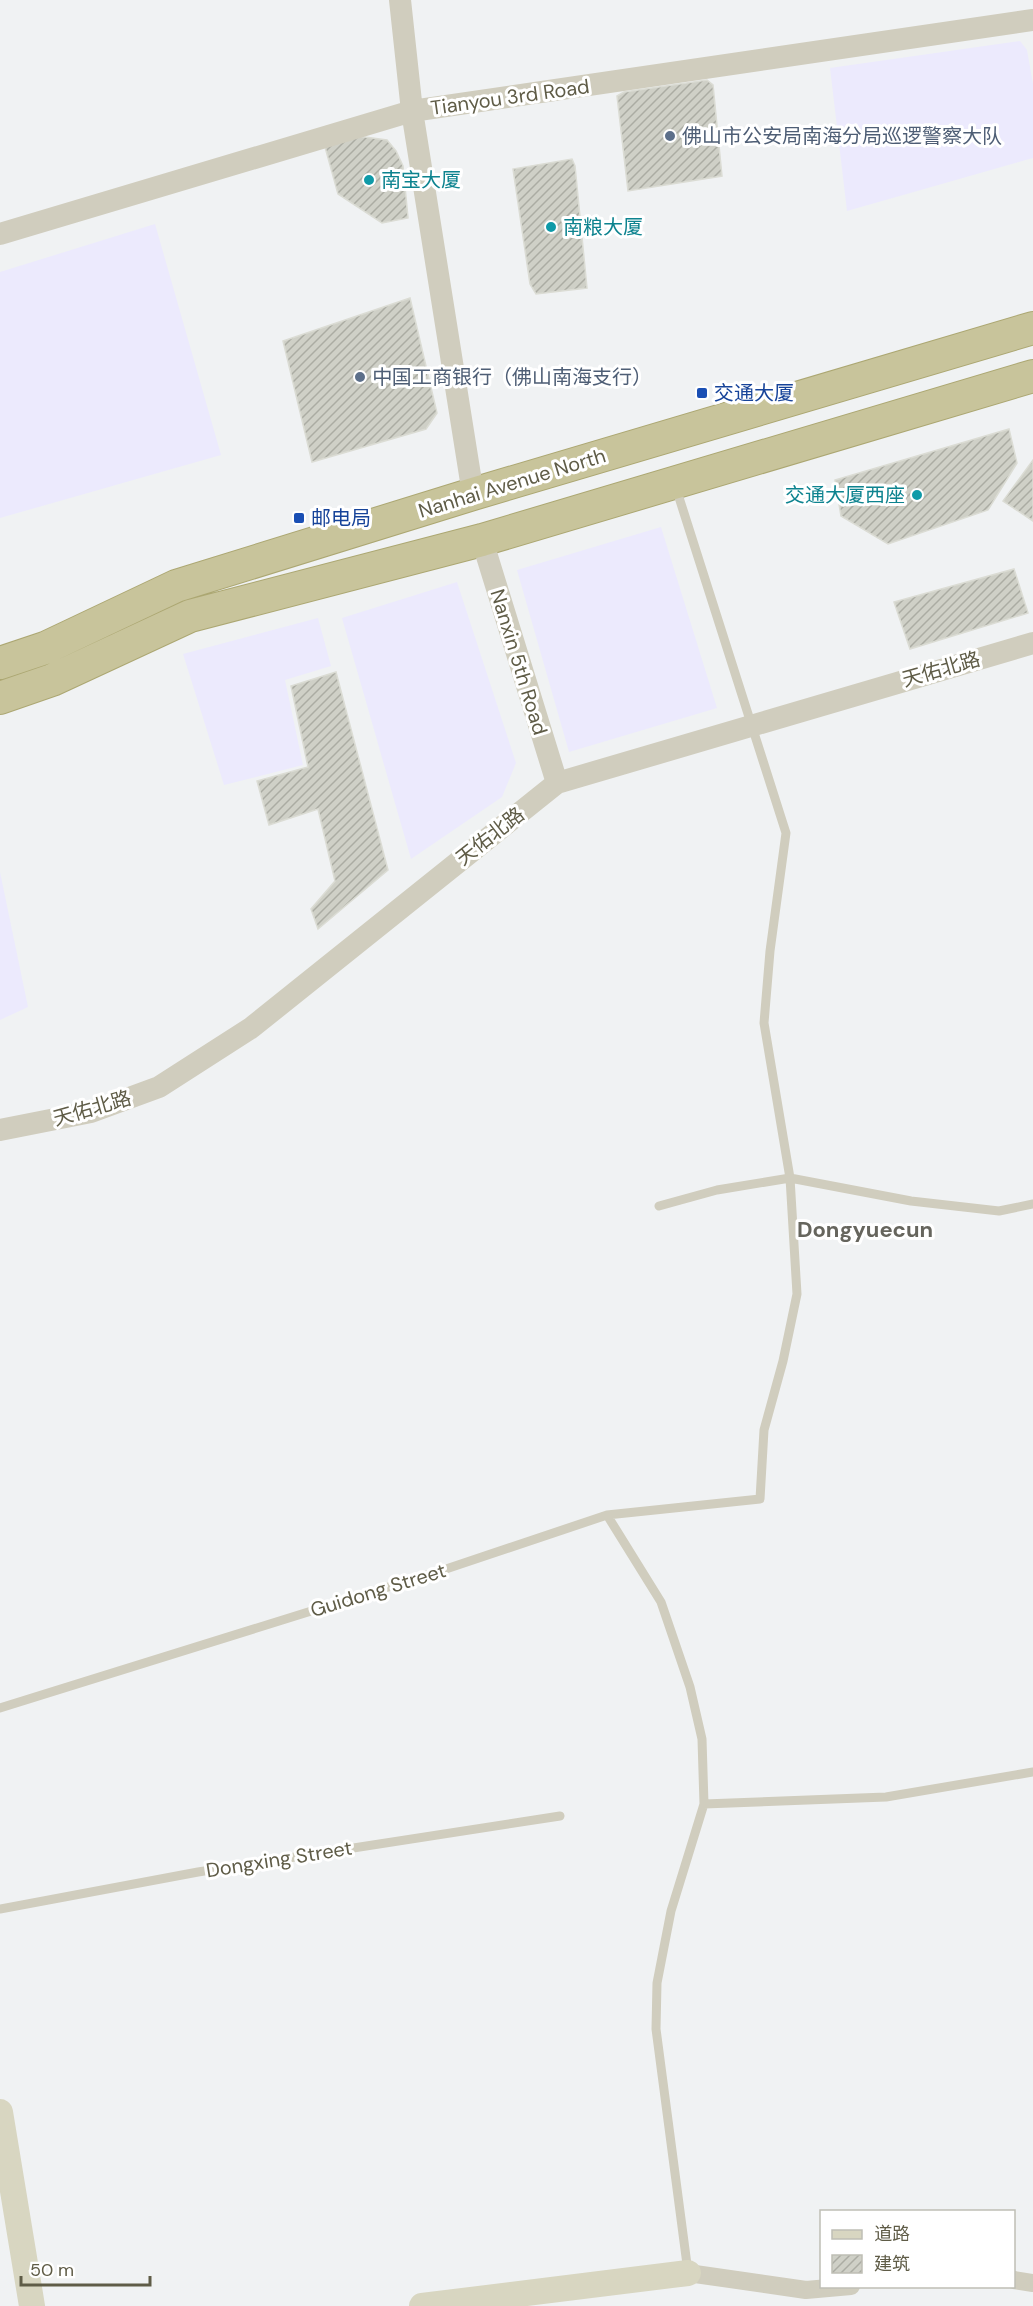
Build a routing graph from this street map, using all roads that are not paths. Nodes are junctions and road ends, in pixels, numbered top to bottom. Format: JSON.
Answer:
{"nodes":[{"id":1,"x":400,"y":0,"type":"edge"},
{"id":2,"x":1033,"y":20,"type":"edge"},
{"id":3,"x":412,"y":111,"type":"junction"},
{"id":4,"x":0,"y":234,"type":"edge"},
{"id":5,"x":1033,"y":328,"type":"edge"},
{"id":6,"x":1029,"y":379,"type":"edge"},
{"id":7,"x":674,"y":483,"type":"junction"},
{"id":8,"x":473,"y":494,"type":"junction"},
{"id":9,"x":482,"y":540,"type":"junction"},
{"id":10,"x":1033,"y":643,"type":"edge"},
{"id":11,"x":0,"y":663,"type":"edge"},
{"id":12,"x":0,"y":698,"type":"edge"},
{"id":13,"x":750,"y":725,"type":"junction"},
{"id":14,"x":557,"y":783,"type":"junction"},
{"id":15,"x":0,"y":1130,"type":"edge"},
{"id":16,"x":790,"y":1178,"type":"junction"},
{"id":17,"x":1033,"y":1204,"type":"edge"},
{"id":18,"x":659,"y":1206,"type":"dead end"},
{"id":19,"x":607,"y":1515,"type":"junction"},
{"id":20,"x":0,"y":1708,"type":"edge"},
{"id":21,"x":1033,"y":1772,"type":"edge"},
{"id":22,"x":704,"y":1804,"type":"junction"},
{"id":23,"x":560,"y":1816,"type":"dead end"},
{"id":24,"x":0,"y":1909,"type":"edge"},
{"id":25,"x":0,"y":2112,"type":"edge"},
{"id":26,"x":688,"y":2273,"type":"junction"},
{"id":27,"x":1015,"y":2280,"type":"edge"},
{"id":28,"x":1033,"y":2283,"type":"edge"},
{"id":29,"x":828,"y":2288,"type":"edge"},
{"id":30,"x":32,"y":2306,"type":"edge"},
{"id":31,"x":423,"y":2306,"type":"edge"}],
"edges":[{"from":1,"to":3,"type":"street"},
{"from":2,"to":3,"type":"street","name":"Tianyou 3rd Road"},
{"from":3,"to":4,"type":"street","name":"Tianyou 3rd Road"},
{"from":3,"to":8,"type":"street"},
{"from":5,"to":8,"type":"highway","name":"Nanhai Avenue North"},
{"from":6,"to":7,"type":"highway"},
{"from":7,"to":9,"type":"highway"},
{"from":7,"to":13,"type":"lane"},
{"from":8,"to":11,"type":"highway","name":"Nanhai Avenue North"},
{"from":9,"to":12,"type":"highway"},
{"from":9,"to":14,"type":"street","name":"Nanxin 5th Road"},
{"from":10,"to":13,"type":"street","name":"天佑北路"},
{"from":13,"to":14,"type":"street","name":"天佑北路"},
{"from":13,"to":16,"type":"lane"},
{"from":14,"to":15,"type":"street","name":"天佑北路"},
{"from":16,"to":17,"type":"lane"},
{"from":16,"to":18,"type":"lane"},
{"from":16,"to":19,"type":"lane","name":"Guidong Street"},
{"from":19,"to":20,"type":"lane","name":"Guidong Street"},
{"from":19,"to":22,"type":"lane"},
{"from":21,"to":22,"type":"lane"},
{"from":22,"to":26,"type":"lane"},
{"from":23,"to":24,"type":"lane","name":"Dongxing Street"},
{"from":25,"to":30,"type":"main road"},
{"from":26,"to":29,"type":"street"},
{"from":26,"to":31,"type":"main road"},
{"from":27,"to":28,"type":"street"}]}
